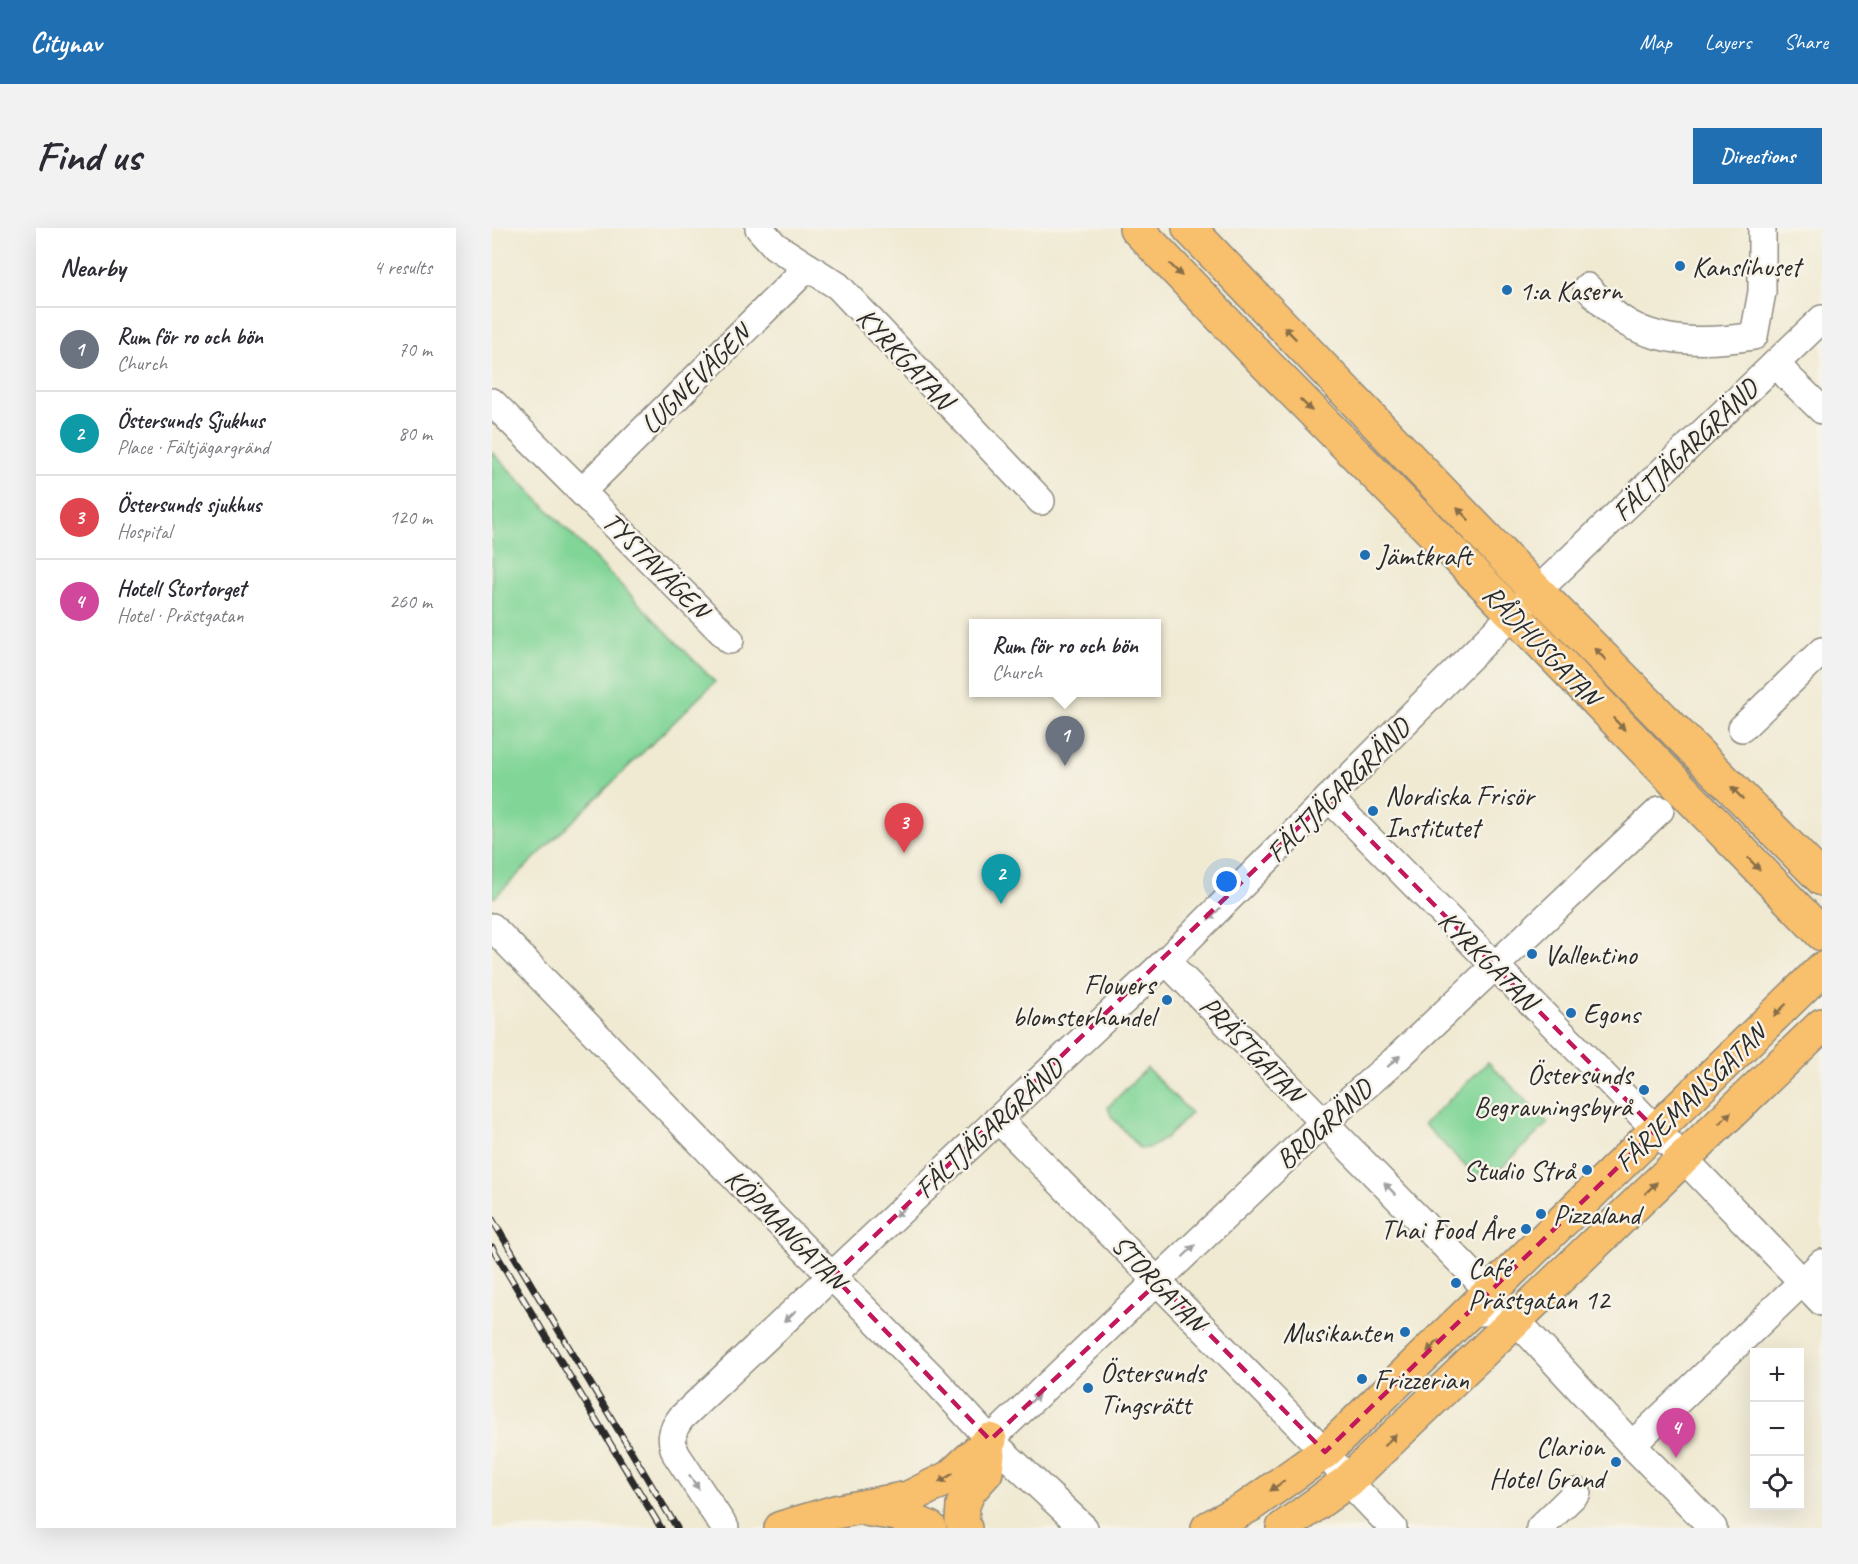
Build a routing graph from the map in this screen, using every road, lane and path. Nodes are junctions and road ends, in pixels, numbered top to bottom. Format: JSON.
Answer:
{"nodes":[{"id":1,"x":759,"y":228,"type":"edge"},
{"id":2,"x":1136,"y":228,"type":"edge"},
{"id":3,"x":1189,"y":228,"type":"edge"},
{"id":4,"x":1762,"y":228,"type":"edge"},
{"id":5,"x":808,"y":267,"type":"junction"},
{"id":6,"x":1587,"y":287,"type":"dead end"},
{"id":7,"x":1822,"y":319,"type":"edge"},
{"id":8,"x":1776,"y":363,"type":"junction"},
{"id":9,"x":492,"y":402,"type":"edge"},
{"id":10,"x":1822,"y":410,"type":"edge"},
{"id":11,"x":582,"y":491,"type":"junction"},
{"id":12,"x":1041,"y":501,"type":"dead end"},
{"id":13,"x":1537,"y":591,"type":"junction"},
{"id":14,"x":1513,"y":614,"type":"junction"},
{"id":15,"x":730,"y":640,"type":"dead end"},
{"id":16,"x":1822,"y":651,"type":"edge"},
{"id":17,"x":1742,"y":728,"type":"dead end"},
{"id":18,"x":1329,"y":798,"type":"junction"},
{"id":19,"x":1659,"y":810,"type":"dead end"},
{"id":20,"x":1822,"y":879,"type":"edge"},
{"id":21,"x":492,"y":927,"type":"edge"},
{"id":22,"x":1822,"y":934,"type":"edge"},
{"id":23,"x":1166,"y":961,"type":"junction"},
{"id":24,"x":1494,"y":966,"type":"junction"},
{"id":25,"x":1822,"y":969,"type":"edge"},
{"id":26,"x":1822,"y":1025,"type":"edge"},
{"id":27,"x":998,"y":1119,"type":"junction"},
{"id":28,"x":1323,"y":1123,"type":"junction"},
{"id":29,"x":1656,"y":1130,"type":"junction"},
{"id":30,"x":1683,"y":1158,"type":"junction"},
{"id":31,"x":1822,"y":1263,"type":"edge"},
{"id":32,"x":833,"y":1276,"type":"junction"},
{"id":33,"x":1158,"y":1282,"type":"junction"},
{"id":34,"x":1802,"y":1282,"type":"junction"},
{"id":35,"x":1478,"y":1302,"type":"junction"},
{"id":36,"x":1822,"y":1302,"type":"edge"},
{"id":37,"x":1516,"y":1320,"type":"junction"},
{"id":38,"x":990,"y":1440,"type":"junction"},
{"id":39,"x":1632,"y":1444,"type":"junction"},
{"id":40,"x":1324,"y":1452,"type":"junction"},
{"id":41,"x":1348,"y":1481,"type":"junction"},
{"id":42,"x":1577,"y":1492,"type":"dead end"},
{"id":43,"x":836,"y":1512,"type":"junction"},
{"id":44,"x":725,"y":1528,"type":"edge"},
{"id":45,"x":781,"y":1528,"type":"edge"},
{"id":46,"x":930,"y":1528,"type":"edge"},
{"id":47,"x":965,"y":1528,"type":"edge"},
{"id":48,"x":1084,"y":1528,"type":"edge"},
{"id":49,"x":1208,"y":1528,"type":"edge"},
{"id":50,"x":1283,"y":1528,"type":"edge"},
{"id":51,"x":1393,"y":1528,"type":"edge"},
{"id":52,"x":1540,"y":1528,"type":"edge"},
{"id":53,"x":1713,"y":1528,"type":"edge"}],
"edges":[{"from":1,"to":5,"type":"street","name":"KYRKGATAN"},
{"from":2,"to":14,"type":"main road","name":"RÅDHUSGATAN","one_way":true},
{"from":13,"to":3,"type":"main road","name":"RÅDHUSGATAN","one_way":true},
{"from":4,"to":6,"type":"street"},
{"from":5,"to":11,"type":"street","name":"LUGNEVÄGEN"},
{"from":5,"to":12,"type":"street","name":"KYRKGATAN"},
{"from":7,"to":8,"type":"street","name":"FÄLTJÄGARGRÄND"},
{"from":8,"to":10,"type":"street"},
{"from":8,"to":13,"type":"street","name":"FÄLTJÄGARGRÄND"},
{"from":9,"to":11,"type":"street","name":"TYSTAVÄGEN"},
{"from":11,"to":15,"type":"street","name":"TYSTAVÄGEN"},
{"from":13,"to":14,"type":"street","name":"FÄLTJÄGARGRÄND"},
{"from":20,"to":13,"type":"main road","name":"RÅDHUSGATAN","one_way":true},
{"from":14,"to":18,"type":"street","name":"FÄLTJÄGARGRÄND"},
{"from":14,"to":22,"type":"main road","name":"RÅDHUSGATAN","one_way":true},
{"from":16,"to":17,"type":"street"},
{"from":18,"to":23,"type":"street","name":"FÄLTJÄGARGRÄND","one_way":true},
{"from":18,"to":24,"type":"street","name":"KYRKGATAN"},
{"from":19,"to":24,"type":"street","name":"BROGRÄND"},
{"from":21,"to":32,"type":"street","name":"KÖPMANGATAN"},
{"from":23,"to":27,"type":"street","name":"FÄLTJÄGARGRÄND"},
{"from":23,"to":28,"type":"street","name":"PRÄSTGATAN"},
{"from":28,"to":24,"type":"street","name":"BROGRÄND","one_way":true},
{"from":24,"to":29,"type":"street","name":"KYRKGATAN"},
{"from":25,"to":29,"type":"main road","name":"FÄRJEMANSGATAN","one_way":true},
{"from":30,"to":26,"type":"main road","name":"FÄRJEMANSGATAN","one_way":true},
{"from":27,"to":32,"type":"street","name":"FÄLTJÄGARGRÄND","one_way":true},
{"from":27,"to":33,"type":"street","name":"STORGATAN"},
{"from":33,"to":28,"type":"street","name":"BROGRÄND","one_way":true},
{"from":35,"to":28,"type":"street","name":"PRÄSTGATAN","one_way":true},
{"from":29,"to":30,"type":"street","name":"KYRKGATAN"},
{"from":29,"to":35,"type":"main road","name":"FÄRJEMANSGATAN"},
{"from":30,"to":34,"type":"street","name":"KYRKGATAN"},
{"from":37,"to":30,"type":"main road","name":"FÄRJEMANSGATAN","one_way":true},
{"from":31,"to":34,"type":"street"},
{"from":32,"to":38,"type":"street","name":"KÖPMANGATAN"},
{"from":32,"to":44,"type":"street","name":"FÄLTJÄGARGRÄND","one_way":true},
{"from":38,"to":33,"type":"street","name":"BROGRÄND","one_way":true},
{"from":33,"to":40,"type":"street","name":"STORGATAN"},
{"from":34,"to":36,"type":"street","name":"KYRKGATAN"},
{"from":34,"to":39,"type":"street"},
{"from":35,"to":37,"type":"street"},
{"from":35,"to":40,"type":"main road","name":"FÄRJEMANSGATAN","one_way":true},
{"from":37,"to":39,"type":"street"},
{"from":41,"to":37,"type":"main road","name":"FÄRJEMANSGATAN","one_way":true},
{"from":38,"to":43,"type":"main road","one_way":true},
{"from":38,"to":47,"type":"main road"},
{"from":38,"to":48,"type":"street","name":"KÖPMANGATAN"},
{"from":39,"to":53,"type":"street"},
{"from":40,"to":41,"type":"street","name":"STORGATAN"},
{"from":40,"to":49,"type":"main road","name":"FÄRJEMANSGATAN","one_way":true},
{"from":41,"to":50,"type":"main road","name":"FÄRJEMANSGATAN"},
{"from":41,"to":51,"type":"street","name":"STORGATAN"},
{"from":42,"to":52,"type":"street"},
{"from":43,"to":45,"type":"main road"},
{"from":43,"to":46,"type":"main road"}]}
